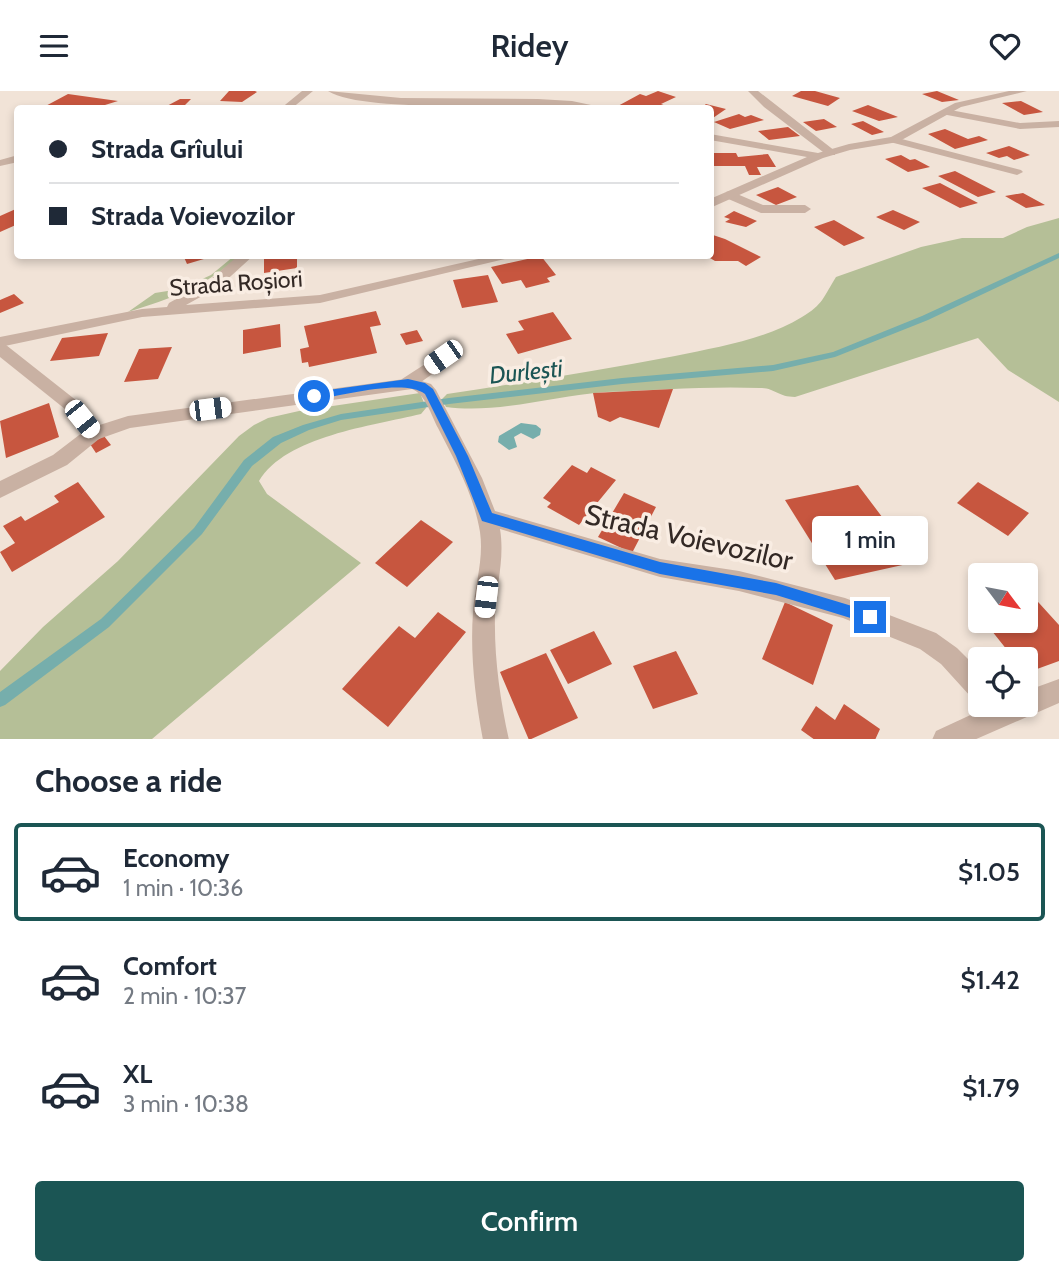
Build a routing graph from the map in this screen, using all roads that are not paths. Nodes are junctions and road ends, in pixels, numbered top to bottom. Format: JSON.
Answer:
{"nodes":[{"id":1,"x":308,"y":91,"type":"edge"},
{"id":2,"x":333,"y":91,"type":"edge"},
{"id":3,"x":753,"y":91,"type":"edge"},
{"id":4,"x":1014,"y":92,"type":"edge"},
{"id":5,"x":289,"y":105,"type":"edge"},
{"id":6,"x":588,"y":105,"type":"edge"},
{"id":7,"x":945,"y":112,"type":"junction"},
{"id":8,"x":1059,"y":124,"type":"edge"},
{"id":9,"x":714,"y":138,"type":"edge"},
{"id":10,"x":894,"y":140,"type":"junction"},
{"id":11,"x":825,"y":154,"type":"junction"},
{"id":12,"x":1017,"y":172,"type":"dead end"},
{"id":13,"x":730,"y":195,"type":"junction"},
{"id":14,"x":714,"y":202,"type":"edge"},
{"id":15,"x":805,"y":209,"type":"dead end"},
{"id":16,"x":243,"y":259,"type":"edge"},
{"id":17,"x":498,"y":259,"type":"edge"},
{"id":18,"x":165,"y":310,"type":"junction"},
{"id":19,"x":0,"y":342,"type":"edge"},
{"id":20,"x":0,"y":349,"type":"edge"},
{"id":21,"x":453,"y":351,"type":"dead end"},
{"id":22,"x":424,"y":393,"type":"junction"},
{"id":23,"x":93,"y":434,"type":"junction"},
{"id":24,"x":0,"y":490,"type":"edge"},
{"id":25,"x":487,"y":517,"type":"junction"},
{"id":26,"x":968,"y":676,"type":"edge"},
{"id":27,"x":1059,"y":691,"type":"edge"},
{"id":28,"x":1038,"y":698,"type":"edge"},
{"id":29,"x":992,"y":717,"type":"edge"},
{"id":30,"x":957,"y":737,"type":"edge"},
{"id":31,"x":496,"y":739,"type":"edge"}],
"edges":[{"from":1,"to":5,"type":"street"},
{"from":2,"to":6,"type":"street"},
{"from":3,"to":11,"type":"street"},
{"from":4,"to":7,"type":"street"},
{"from":7,"to":8,"type":"street"},
{"from":7,"to":10,"type":"street"},
{"from":9,"to":11,"type":"street"},
{"from":10,"to":11,"type":"street"},
{"from":10,"to":12,"type":"street"},
{"from":11,"to":13,"type":"street"},
{"from":13,"to":14,"type":"street"},
{"from":13,"to":15,"type":"street"},
{"from":16,"to":18,"type":"street"},
{"from":17,"to":18,"type":"street","name":"Strada Roșiori"},
{"from":18,"to":19,"type":"street","name":"Strada Roșiori"},
{"from":20,"to":23,"type":"street"},
{"from":21,"to":22,"type":"street"},
{"from":22,"to":23,"type":"street"},
{"from":22,"to":25,"type":"street"},
{"from":23,"to":24,"type":"street"},
{"from":25,"to":26,"type":"street","name":"Strada Voievozilor"},
{"from":25,"to":31,"type":"street"},
{"from":27,"to":28,"type":"street"},
{"from":29,"to":30,"type":"street"}]}
